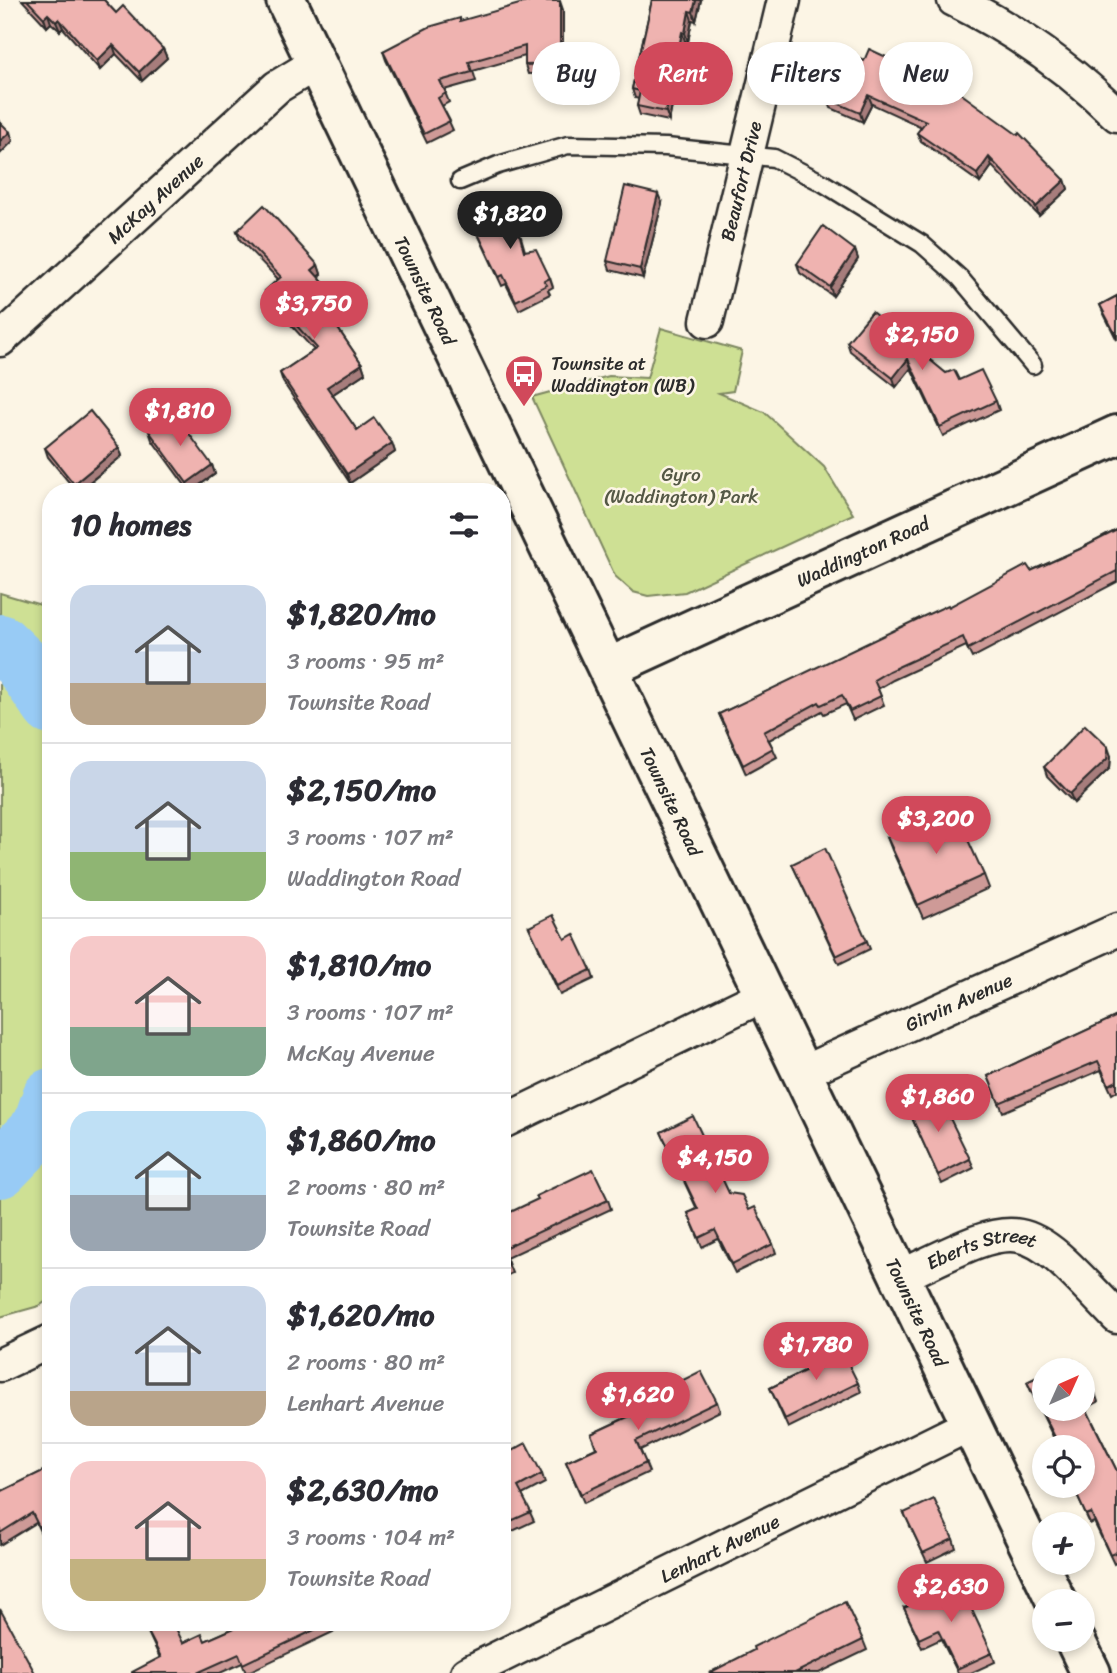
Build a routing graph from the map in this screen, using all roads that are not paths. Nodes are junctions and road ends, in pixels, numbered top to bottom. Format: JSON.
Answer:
{"nodes":[{"id":1,"x":286,"y":0,"type":"edge"},
{"id":2,"x":784,"y":0,"type":"edge"},
{"id":3,"x":954,"y":0,"type":"edge"},
{"id":4,"x":315,"y":64,"type":"junction"},
{"id":5,"x":1117,"y":115,"type":"edge"},
{"id":6,"x":747,"y":155,"type":"junction"},
{"id":7,"x":460,"y":181,"type":"dead end"},
{"id":8,"x":707,"y":321,"type":"dead end"},
{"id":9,"x":0,"y":340,"type":"edge"},
{"id":10,"x":1033,"y":365,"type":"dead end"},
{"id":11,"x":1117,"y":435,"type":"edge"},
{"id":12,"x":608,"y":668,"type":"junction"},
{"id":13,"x":1117,"y":930,"type":"edge"},
{"id":14,"x":764,"y":995,"type":"junction"},
{"id":15,"x":801,"y":1073,"type":"junction"},
{"id":16,"x":511,"y":1118,"type":"edge"},
{"id":17,"x":900,"y":1277,"type":"junction"},
{"id":18,"x":1117,"y":1317,"type":"edge"},
{"id":19,"x":42,"y":1345,"type":"edge"},
{"id":20,"x":0,"y":1365,"type":"edge"},
{"id":21,"x":971,"y":1424,"type":"junction"},
{"id":22,"x":1050,"y":1589,"type":"edge"},
{"id":23,"x":1080,"y":1652,"type":"edge"},
{"id":24,"x":467,"y":1673,"type":"edge"},
{"id":25,"x":1090,"y":1673,"type":"edge"}],
"edges":[{"from":1,"to":4,"type":"street","name":"Townsite Road"},
{"from":2,"to":6,"type":"street","name":"Beaufort Drive"},
{"from":3,"to":5,"type":"street"},
{"from":4,"to":9,"type":"street","name":"McKay Avenue"},
{"from":4,"to":12,"type":"street","name":"Townsite Road"},
{"from":6,"to":7,"type":"lane"},
{"from":6,"to":8,"type":"street","name":"Beaufort Drive"},
{"from":6,"to":10,"type":"lane"},
{"from":11,"to":12,"type":"street","name":"Waddington Road"},
{"from":12,"to":14,"type":"street","name":"Townsite Road"},
{"from":13,"to":15,"type":"street","name":"Girvin Avenue"},
{"from":14,"to":15,"type":"street","name":"Townsite Road"},
{"from":14,"to":16,"type":"street"},
{"from":15,"to":17,"type":"street","name":"Townsite Road"},
{"from":17,"to":18,"type":"street","name":"Eberts Street"},
{"from":17,"to":21,"type":"street","name":"Townsite Road"},
{"from":19,"to":20,"type":"street"},
{"from":21,"to":22,"type":"street","name":"Townsite Road"},
{"from":21,"to":24,"type":"street","name":"Lenhart Avenue"},
{"from":23,"to":25,"type":"street"}]}
